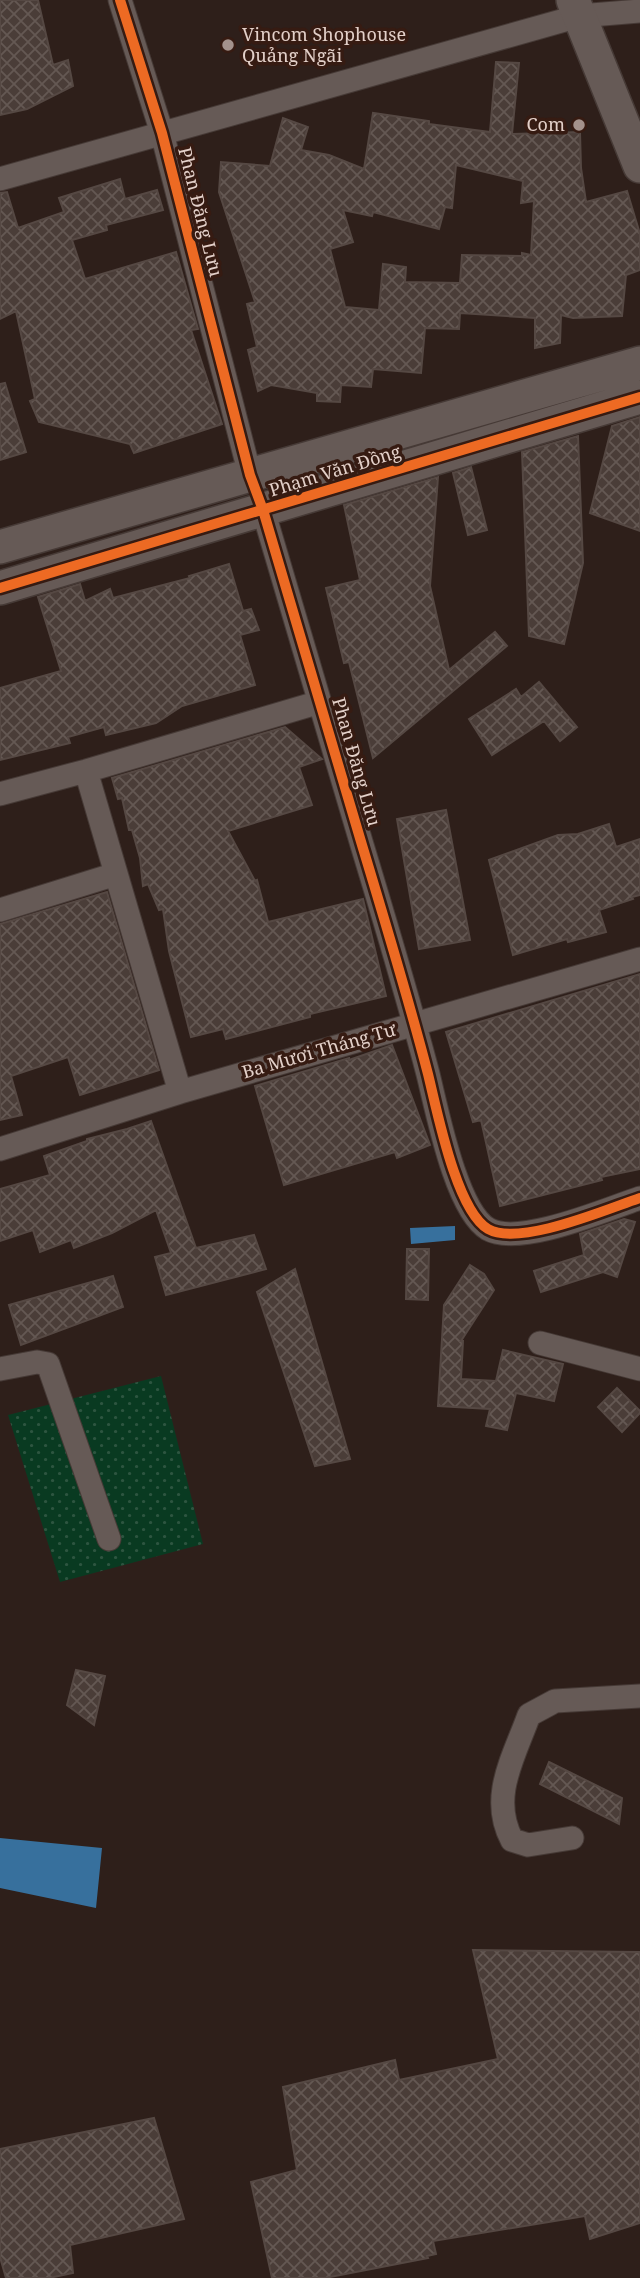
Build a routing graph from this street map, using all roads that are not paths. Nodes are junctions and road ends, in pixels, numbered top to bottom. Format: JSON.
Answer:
{"nodes":[{"id":1,"x":120,"y":0,"type":"edge"},
{"id":2,"x":576,"y":8,"type":"edge"},
{"id":3,"x":640,"y":11,"type":"edge"},
{"id":4,"x":162,"y":133,"type":"junction"},
{"id":5,"x":640,"y":166,"type":"edge"},
{"id":6,"x":0,"y":179,"type":"edge"},
{"id":7,"x":640,"y":363,"type":"edge"},
{"id":8,"x":640,"y":397,"type":"edge"},
{"id":9,"x":250,"y":475,"type":"junction"},
{"id":10,"x":263,"y":510,"type":"junction"},
{"id":11,"x":0,"y":547,"type":"edge"},
{"id":12,"x":0,"y":588,"type":"edge"},
{"id":13,"x":320,"y":702,"type":"junction"},
{"id":14,"x":86,"y":771,"type":"junction"},
{"id":15,"x":0,"y":794,"type":"edge"},
{"id":16,"x":116,"y":874,"type":"junction"},
{"id":17,"x":0,"y":911,"type":"edge"},
{"id":18,"x":640,"y":959,"type":"edge"},
{"id":19,"x":415,"y":1023,"type":"junction"},
{"id":20,"x":180,"y":1092,"type":"junction"},
{"id":21,"x":0,"y":1149,"type":"edge"},
{"id":22,"x":640,"y":1198,"type":"edge"},
{"id":23,"x":540,"y":1343,"type":"dead end"},
{"id":24,"x":0,"y":1368,"type":"edge"},
{"id":25,"x":640,"y":1369,"type":"edge"},
{"id":26,"x":109,"y":1539,"type":"dead end"},
{"id":27,"x":640,"y":1696,"type":"edge"},
{"id":28,"x":572,"y":1838,"type":"dead end"}],
"edges":[{"from":1,"to":4,"type":"street","name":"Phan Đăng Lưu"},
{"from":2,"to":3,"type":"street"},
{"from":2,"to":4,"type":"street"},
{"from":2,"to":5,"type":"street"},
{"from":4,"to":6,"type":"street"},
{"from":4,"to":9,"type":"street","name":"Phan Đăng Lưu"},
{"from":7,"to":9,"type":"street","name":"Phạm Văn Đồng"},
{"from":8,"to":10,"type":"street","name":"Phạm Văn Đồng"},
{"from":9,"to":10,"type":"street"},
{"from":9,"to":11,"type":"street","name":"Phạm Văn Đồng"},
{"from":10,"to":12,"type":"street","name":"Phạm Văn Đồng"},
{"from":10,"to":13,"type":"street","name":"Phan Đăng Lưu"},
{"from":13,"to":14,"type":"street"},
{"from":13,"to":19,"type":"street","name":"Phan Đăng Lưu"},
{"from":14,"to":15,"type":"street"},
{"from":14,"to":16,"type":"street"},
{"from":16,"to":17,"type":"street"},
{"from":16,"to":20,"type":"street"},
{"from":18,"to":19,"type":"street","name":"Ba Mươi Tháng Tư"},
{"from":19,"to":20,"type":"street","name":"Ba Mươi Tháng Tư"},
{"from":19,"to":22,"type":"street","name":"Phan Đăng Lưu"},
{"from":20,"to":21,"type":"street","name":"Ba Mươi Tháng Tư"},
{"from":23,"to":25,"type":"street"},
{"from":24,"to":26,"type":"street"},
{"from":27,"to":28,"type":"street"}]}
